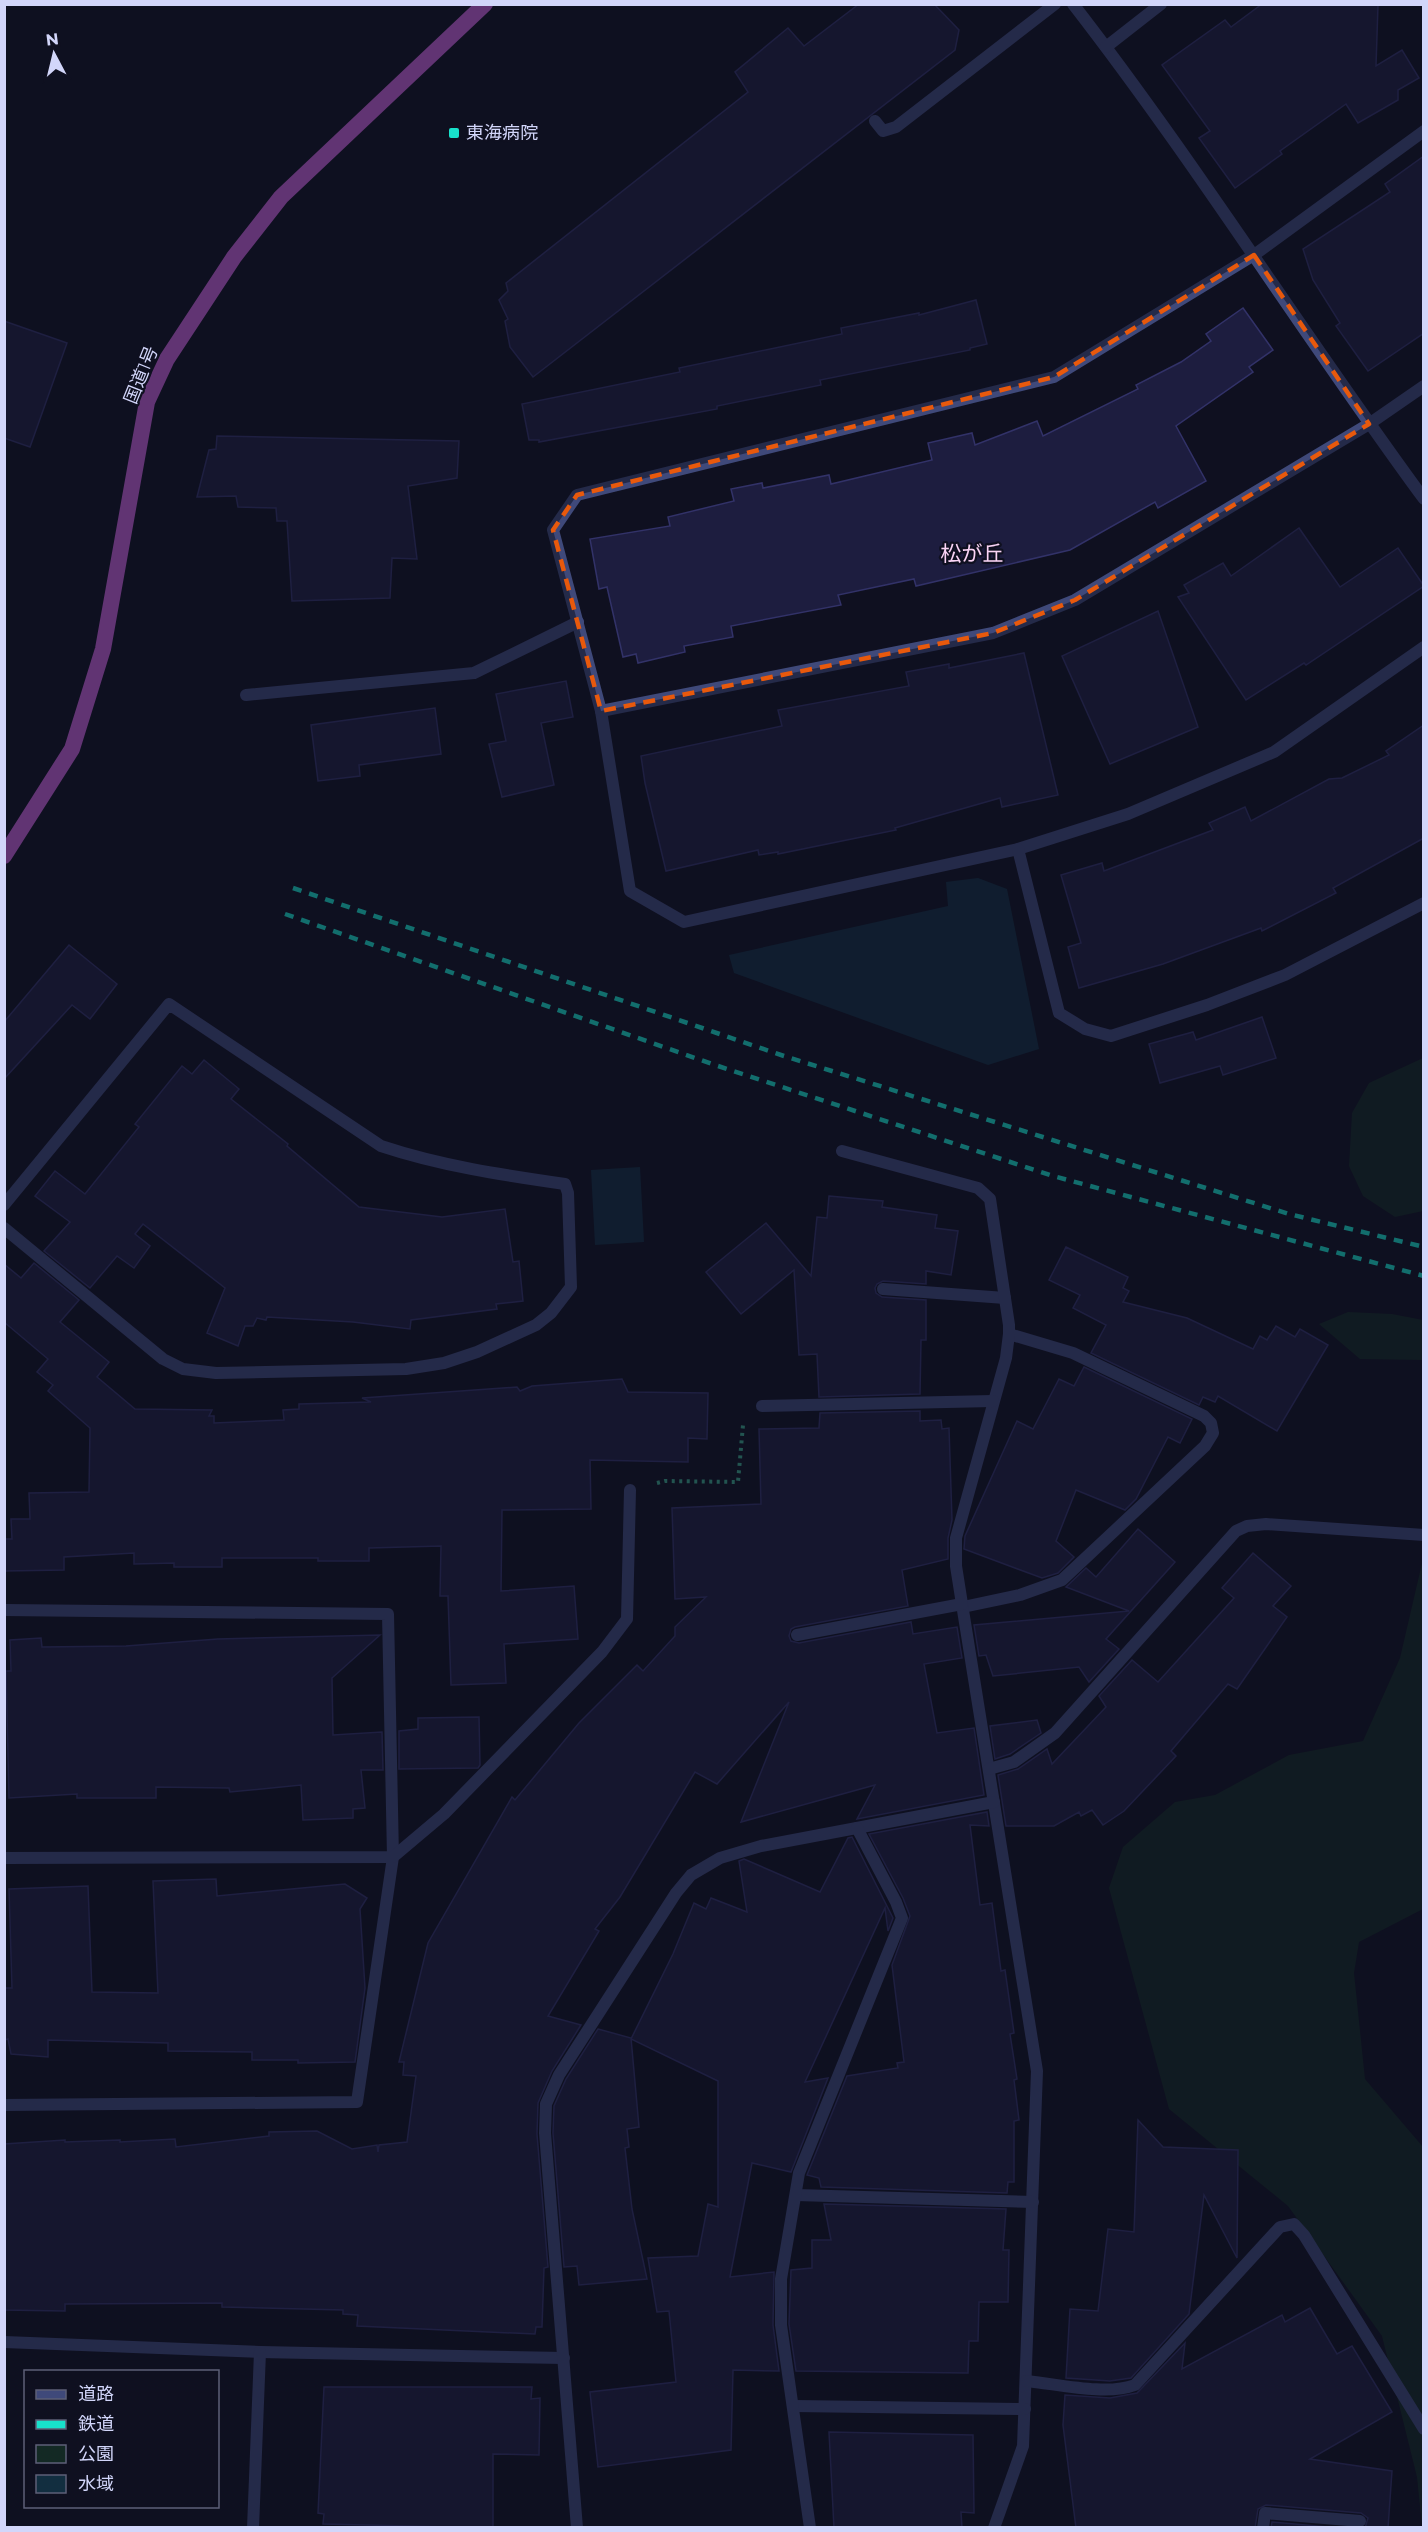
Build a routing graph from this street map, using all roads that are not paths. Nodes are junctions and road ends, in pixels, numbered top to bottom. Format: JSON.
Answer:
{"nodes":[{"id":1,"x":485,"y":4,"type":"edge"},
{"id":2,"x":1055,"y":4,"type":"edge"},
{"id":3,"x":1073,"y":4,"type":"edge"},
{"id":4,"x":1161,"y":4,"type":"edge"},
{"id":5,"x":1106,"y":47,"type":"junction"},
{"id":6,"x":875,"y":121,"type":"dead end"},
{"id":7,"x":1424,"y":131,"type":"edge"},
{"id":8,"x":1254,"y":255,"type":"junction"},
{"id":9,"x":1424,"y":386,"type":"edge"},
{"id":10,"x":1369,"y":424,"type":"junction"},
{"id":11,"x":1424,"y":499,"type":"edge"},
{"id":12,"x":578,"y":622,"type":"junction"},
{"id":13,"x":1424,"y":647,"type":"edge"},
{"id":14,"x":246,"y":695,"type":"dead end"},
{"id":15,"x":601,"y":711,"type":"junction"},
{"id":16,"x":1018,"y":849,"type":"junction"},
{"id":17,"x":4,"y":856,"type":"edge"},
{"id":18,"x":1424,"y":903,"type":"edge"},
{"id":19,"x":842,"y":1152,"type":"dead end"},
{"id":20,"x":4,"y":1205,"type":"edge"},
{"id":21,"x":4,"y":1228,"type":"edge"},
{"id":22,"x":884,"y":1289,"type":"dead end"},
{"id":23,"x":1005,"y":1298,"type":"junction"},
{"id":24,"x":1009,"y":1334,"type":"junction"},
{"id":25,"x":993,"y":1401,"type":"junction"},
{"id":26,"x":762,"y":1406,"type":"road end"},
{"id":27,"x":630,"y":1490,"type":"road end"},
{"id":28,"x":1424,"y":1535,"type":"edge"},
{"id":29,"x":963,"y":1605,"type":"junction"},
{"id":30,"x":4,"y":1610,"type":"edge"},
{"id":31,"x":797,"y":1635,"type":"dead end"},
{"id":32,"x":989,"y":1769,"type":"junction"},
{"id":33,"x":994,"y":1802,"type":"junction"},
{"id":34,"x":857,"y":1828,"type":"junction"},
{"id":35,"x":393,"y":1857,"type":"junction"},
{"id":36,"x":4,"y":1858,"type":"edge"},
{"id":37,"x":4,"y":2105,"type":"edge"},
{"id":38,"x":796,"y":2195,"type":"junction"},
{"id":39,"x":1033,"y":2202,"type":"junction"},
{"id":40,"x":4,"y":2342,"type":"edge"},
{"id":41,"x":260,"y":2352,"type":"junction"},
{"id":42,"x":564,"y":2358,"type":"junction"},
{"id":43,"x":1026,"y":2381,"type":"junction"},
{"id":44,"x":794,"y":2406,"type":"junction"},
{"id":45,"x":1025,"y":2409,"type":"junction"},
{"id":46,"x":1424,"y":2429,"type":"edge"},
{"id":47,"x":1360,"y":2521,"type":"dead end"},
{"id":48,"x":253,"y":2528,"type":"edge"},
{"id":49,"x":577,"y":2528,"type":"edge"},
{"id":50,"x":810,"y":2528,"type":"edge"},
{"id":51,"x":993,"y":2528,"type":"edge"},
{"id":52,"x":1263,"y":2528,"type":"edge"}],
"edges":[{"from":1,"to":17,"type":"highway","name":"国道1号"},
{"from":2,"to":6,"type":"street"},
{"from":3,"to":5,"type":"street"},
{"from":4,"to":5,"type":"street"},
{"from":5,"to":8,"type":"street"},
{"from":7,"to":8,"type":"street"},
{"from":8,"to":10,"type":"street"},
{"from":8,"to":12,"type":"street"},
{"from":9,"to":10,"type":"street"},
{"from":10,"to":11,"type":"street"},
{"from":10,"to":15,"type":"street"},
{"from":12,"to":14,"type":"street"},
{"from":12,"to":15,"type":"street"},
{"from":13,"to":16,"type":"street"},
{"from":15,"to":16,"type":"street"},
{"from":16,"to":18,"type":"street"},
{"from":19,"to":23,"type":"street"},
{"from":20,"to":21,"type":"street"},
{"from":22,"to":23,"type":"street"},
{"from":23,"to":24,"type":"street"},
{"from":24,"to":25,"type":"street"},
{"from":24,"to":29,"type":"street"},
{"from":25,"to":26,"type":"street"},
{"from":25,"to":29,"type":"street"},
{"from":27,"to":35,"type":"street"},
{"from":28,"to":32,"type":"street"},
{"from":29,"to":31,"type":"street"},
{"from":29,"to":32,"type":"street"},
{"from":30,"to":35,"type":"street"},
{"from":32,"to":33,"type":"street"},
{"from":33,"to":34,"type":"street"},
{"from":33,"to":39,"type":"street"},
{"from":34,"to":38,"type":"street"},
{"from":34,"to":42,"type":"street"},
{"from":35,"to":36,"type":"street"},
{"from":35,"to":37,"type":"street"},
{"from":38,"to":39,"type":"street"},
{"from":38,"to":44,"type":"street"},
{"from":39,"to":43,"type":"street"},
{"from":40,"to":41,"type":"street"},
{"from":41,"to":42,"type":"street"},
{"from":41,"to":48,"type":"street"},
{"from":42,"to":49,"type":"street"},
{"from":43,"to":45,"type":"street"},
{"from":43,"to":46,"type":"street"},
{"from":44,"to":45,"type":"street"},
{"from":44,"to":50,"type":"street"},
{"from":45,"to":51,"type":"street"},
{"from":47,"to":52,"type":"street"}]}
